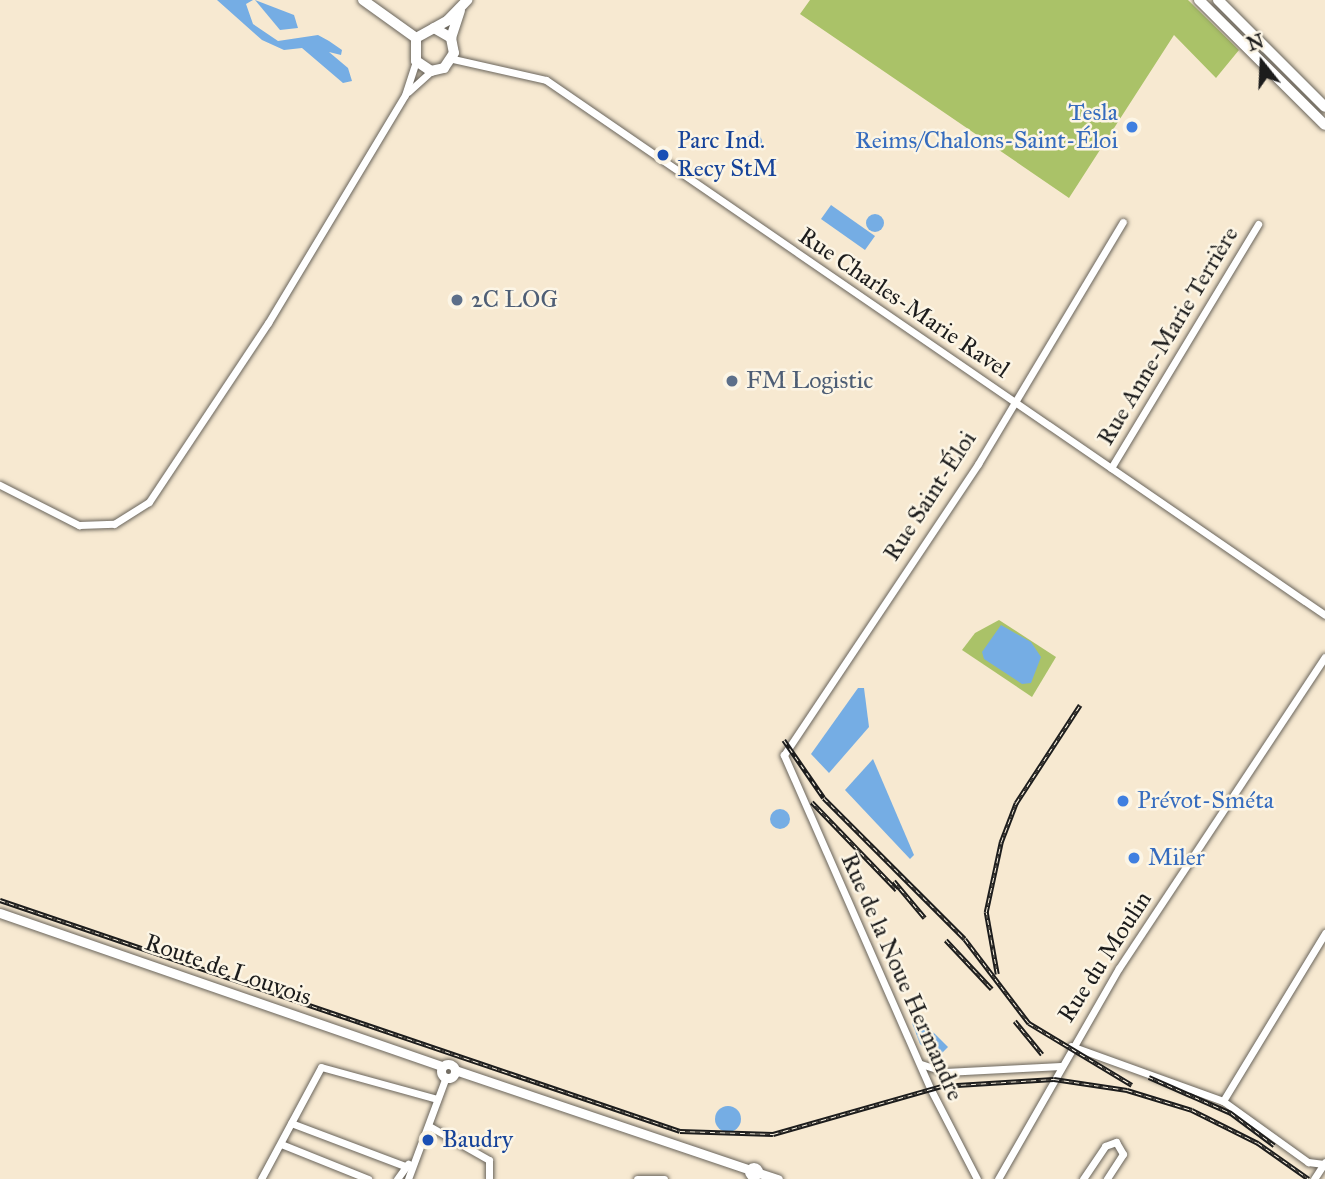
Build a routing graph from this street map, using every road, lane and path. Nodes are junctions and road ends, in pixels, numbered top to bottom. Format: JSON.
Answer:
{"nodes":[{"id":1,"x":363,"y":0,"type":"edge"},
{"id":2,"x":1199,"y":0,"type":"edge"},
{"id":3,"x":1217,"y":0,"type":"edge"},
{"id":4,"x":464,"y":5,"type":"edge"},
{"id":5,"x":434,"y":28,"type":"junction"},
{"id":6,"x":416,"y":38,"type":"junction"},
{"id":7,"x":451,"y":38,"type":"junction"},
{"id":8,"x":453,"y":59,"type":"junction"},
{"id":9,"x":416,"y":61,"type":"junction"},
{"id":10,"x":431,"y":71,"type":"junction"},
{"id":11,"x":405,"y":95,"type":"junction"},
{"id":12,"x":1325,"y":107,"type":"edge"},
{"id":13,"x":1325,"y":125,"type":"edge"},
{"id":14,"x":1123,"y":222,"type":"dead end"},
{"id":15,"x":1258,"y":224,"type":"dead end"},
{"id":16,"x":1013,"y":401,"type":"junction"},
{"id":17,"x":1111,"y":468,"type":"junction"},
{"id":18,"x":0,"y":485,"type":"edge"},
{"id":19,"x":1323,"y":612,"type":"edge"},
{"id":20,"x":1325,"y":657,"type":"edge"},
{"id":21,"x":797,"y":790,"type":"joint"},
{"id":22,"x":0,"y":913,"type":"edge"},
{"id":23,"x":1325,"y":933,"type":"edge"},
{"id":24,"x":1071,"y":1046,"type":"junction"},
{"id":25,"x":917,"y":1057,"type":"junction"},
{"id":26,"x":442,"y":1066,"type":"junction"},
{"id":27,"x":1060,"y":1066,"type":"junction"},
{"id":28,"x":455,"y":1070,"type":"junction"},
{"id":29,"x":446,"y":1077,"type":"junction"},
{"id":30,"x":437,"y":1099,"type":"junction"},
{"id":31,"x":1223,"y":1101,"type":"junction"},
{"id":32,"x":291,"y":1123,"type":"junction"},
{"id":33,"x":429,"y":1126,"type":"junction"},
{"id":34,"x":281,"y":1144,"type":"junction"},
{"id":35,"x":415,"y":1160,"type":"junction"},
{"id":36,"x":405,"y":1166,"type":"junction"},
{"id":37,"x":1324,"y":1168,"type":"edge"},
{"id":38,"x":753,"y":1174,"type":"edge"},
{"id":39,"x":261,"y":1179,"type":"edge"},
{"id":40,"x":368,"y":1179,"type":"edge"},
{"id":41,"x":397,"y":1179,"type":"edge"},
{"id":42,"x":408,"y":1179,"type":"edge"},
{"id":43,"x":489,"y":1179,"type":"edge"},
{"id":44,"x":637,"y":1179,"type":"edge"},
{"id":45,"x":664,"y":1179,"type":"edge"},
{"id":46,"x":778,"y":1179,"type":"edge"},
{"id":47,"x":977,"y":1179,"type":"edge"},
{"id":48,"x":998,"y":1179,"type":"edge"},
{"id":49,"x":1083,"y":1179,"type":"edge"},
{"id":50,"x":1107,"y":1179,"type":"edge"},
{"id":51,"x":1314,"y":1179,"type":"edge"}],
"edges":[{"from":1,"to":6,"type":"main road"},
{"from":2,"to":13,"type":"main road"},
{"from":3,"to":12,"type":"main road"},
{"from":4,"to":5,"type":"main road"},
{"from":4,"to":7,"type":"main road"},
{"from":5,"to":6,"type":"main road"},
{"from":5,"to":7,"type":"main road"},
{"from":6,"to":9,"type":"main road"},
{"from":7,"to":8,"type":"main road"},
{"from":8,"to":10,"type":"main road"},
{"from":8,"to":16,"type":"street","name":"Rue Charles-Marie Ravel"},
{"from":9,"to":10,"type":"main road"},
{"from":9,"to":11,"type":"street"},
{"from":10,"to":11,"type":"street"},
{"from":11,"to":18,"type":"street"},
{"from":14,"to":16,"type":"street","name":"Rue Saint-Éloi"},
{"from":15,"to":17,"type":"street","name":"Rue Anne-Marie Terrière"},
{"from":16,"to":17,"type":"street","name":"Rue Charles-Marie Ravel"},
{"from":16,"to":21,"type":"street","name":"Rue Saint-Éloi"},
{"from":17,"to":19,"type":"street","name":"Rue Charles-Marie Ravel"},
{"from":20,"to":24,"type":"street","name":"Rue du Moulin"},
{"from":21,"to":25,"type":"street","name":"Rue de la Noue Hermandre"},
{"from":22,"to":26,"type":"street","name":"Route de Louvois"},
{"from":23,"to":31,"type":"street"},
{"from":24,"to":27,"type":"street","name":"Rue du Moulin"},
{"from":24,"to":31,"type":"street"},
{"from":25,"to":27,"type":"street"},
{"from":25,"to":47,"type":"street","name":"Rue de la Noue Hermandre"},
{"from":26,"to":28,"type":"street","name":"Route de Louvois"},
{"from":26,"to":29,"type":"street"},
{"from":27,"to":48,"type":"street","name":"Rue du Moulin"},
{"from":28,"to":29,"type":"street"},
{"from":28,"to":38,"type":"street"},
{"from":29,"to":30,"type":"street"},
{"from":30,"to":32,"type":"street"},
{"from":30,"to":33,"type":"street"},
{"from":31,"to":37,"type":"street"},
{"from":32,"to":34,"type":"street"},
{"from":32,"to":36,"type":"street"},
{"from":33,"to":35,"type":"street"},
{"from":33,"to":43,"type":"street"},
{"from":34,"to":39,"type":"street"},
{"from":34,"to":40,"type":"street"},
{"from":35,"to":36,"type":"street"},
{"from":35,"to":42,"type":"street"},
{"from":36,"to":41,"type":"street"},
{"from":37,"to":51,"type":"street"},
{"from":38,"to":46,"type":"street"},
{"from":44,"to":45,"type":"street"},
{"from":49,"to":50,"type":"street"}]}
